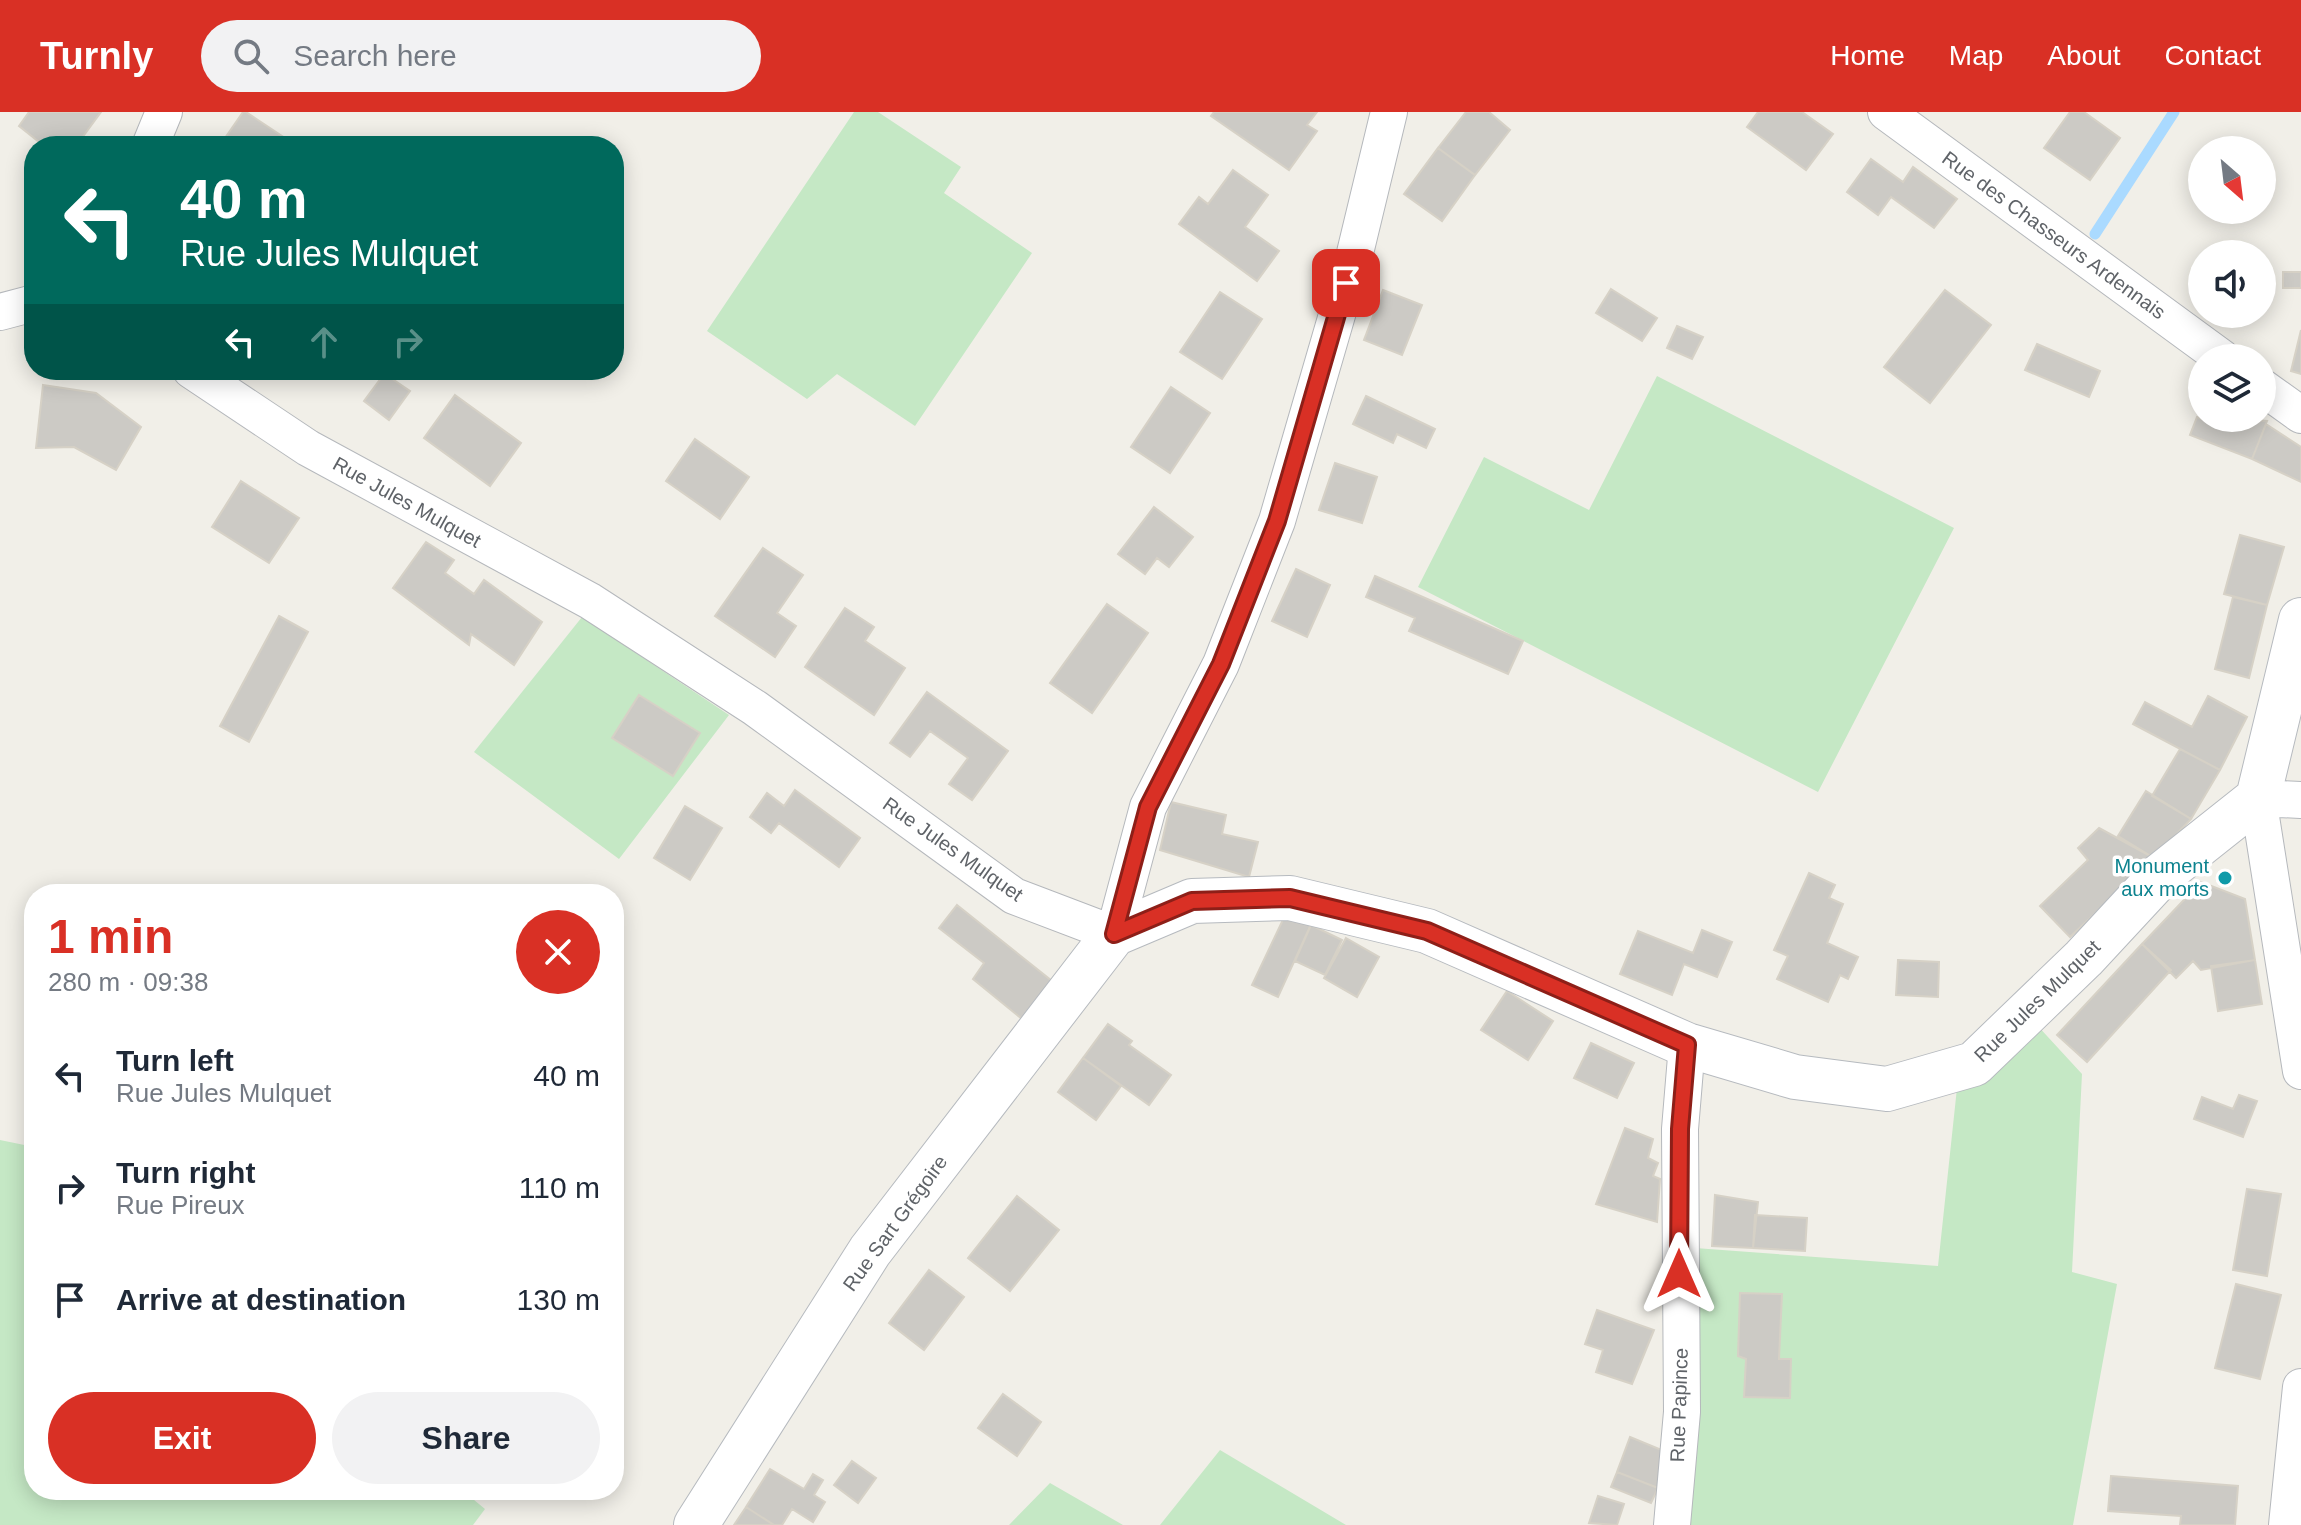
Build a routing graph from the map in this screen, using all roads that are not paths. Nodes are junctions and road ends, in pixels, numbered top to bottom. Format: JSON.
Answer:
{"nodes":[{"id":1,"x":164,"y":112,"type":"edge"},
{"id":2,"x":1389,"y":112,"type":"edge"},
{"id":3,"x":1886,"y":112,"type":"edge"},
{"id":4,"x":154,"y":136,"type":"edge"},
{"id":5,"x":24,"y":306,"type":"edge"},
{"id":6,"x":0,"y":312,"type":"edge"},
{"id":7,"x":2203,"y":344,"type":"edge"},
{"id":8,"x":206,"y":380,"type":"edge"},
{"id":9,"x":2276,"y":397,"type":"edge"},
{"id":10,"x":2301,"y":415,"type":"edge"},
{"id":11,"x":2301,"y":620,"type":"edge"},
{"id":12,"x":2258,"y":798,"type":"junction"},
{"id":13,"x":2301,"y":800,"type":"edge"},
{"id":14,"x":1114,"y":934,"type":"junction"},
{"id":15,"x":1687,"y":1045,"type":"junction"},
{"id":16,"x":2301,"y":1071,"type":"edge"},
{"id":17,"x":2301,"y":1387,"type":"edge"},
{"id":18,"x":696,"y":1525,"type":"edge"},
{"id":19,"x":1672,"y":1525,"type":"edge"},
{"id":20,"x":2287,"y":1525,"type":"edge"}],
"edges":[{"from":1,"to":4,"type":"street"},
{"from":2,"to":14,"type":"street"},
{"from":3,"to":7,"type":"street","name":"Rue des Chasseurs Ardennais"},
{"from":5,"to":6,"type":"street"},
{"from":8,"to":14,"type":"street","name":"Rue Jules Mulquet"},
{"from":9,"to":10,"type":"street"},
{"from":11,"to":12,"type":"street"},
{"from":12,"to":13,"type":"street"},
{"from":12,"to":15,"type":"street","name":"Rue Jules Mulquet"},
{"from":12,"to":16,"type":"street"},
{"from":14,"to":15,"type":"street","name":"Rue Jules Mulquet"},
{"from":14,"to":18,"type":"street","name":"Rue Sart Grégoire"},
{"from":15,"to":19,"type":"street","name":"Rue Papince"},
{"from":17,"to":20,"type":"street"}]}
